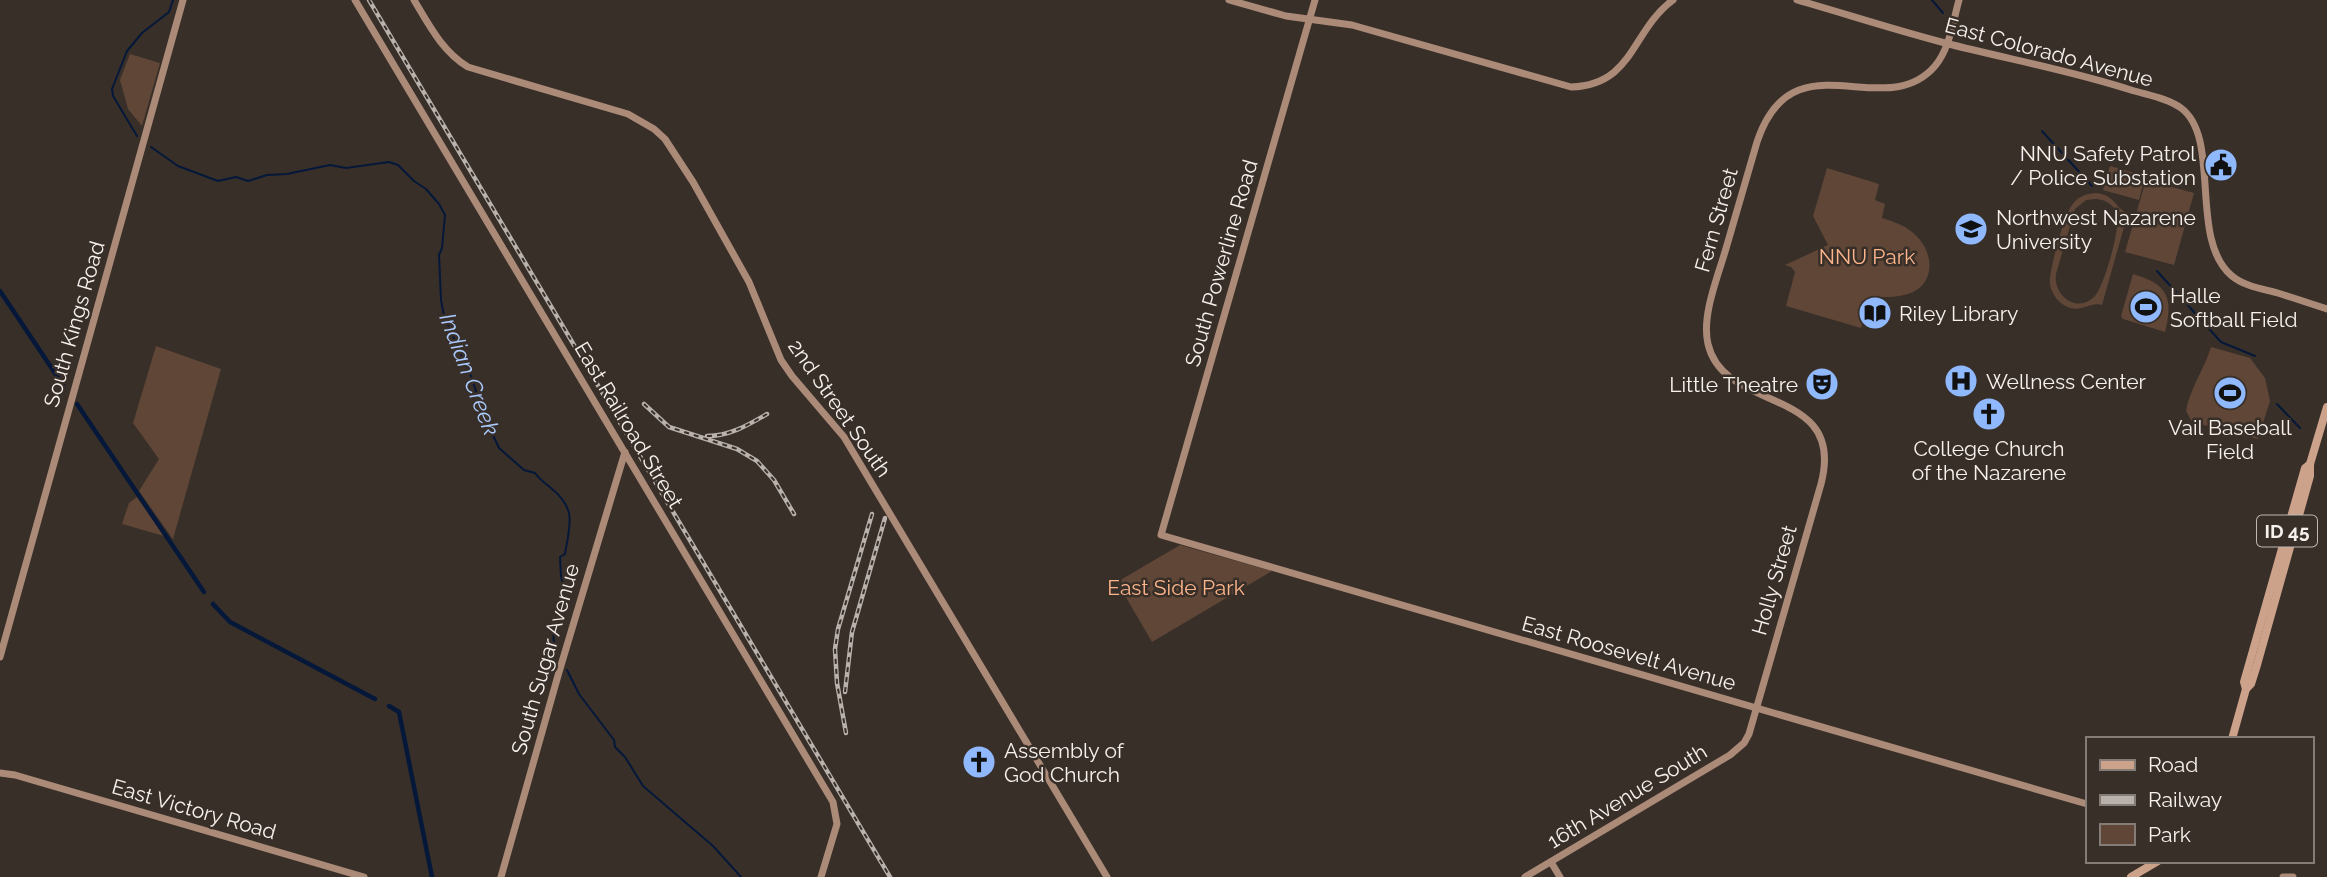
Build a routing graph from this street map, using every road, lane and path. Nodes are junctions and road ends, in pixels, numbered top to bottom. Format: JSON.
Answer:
{"nodes":[{"id":1,"x":183,"y":0,"type":"edge"},
{"id":2,"x":355,"y":0,"type":"edge"},
{"id":3,"x":414,"y":0,"type":"edge"},
{"id":4,"x":1229,"y":0,"type":"edge"},
{"id":5,"x":1315,"y":0,"type":"edge"},
{"id":6,"x":1672,"y":0,"type":"edge"},
{"id":7,"x":1797,"y":0,"type":"edge"},
{"id":8,"x":1959,"y":0,"type":"edge"},
{"id":9,"x":1309,"y":19,"type":"junction"},
{"id":10,"x":1947,"y":43,"type":"junction"},
{"id":11,"x":2327,"y":309,"type":"edge"},
{"id":12,"x":2327,"y":407,"type":"edge"},
{"id":13,"x":1814,"y":426,"type":"joint"},
{"id":14,"x":625,"y":452,"type":"junction"},
{"id":15,"x":2311,"y":464,"type":"junction"},
{"id":16,"x":1161,"y":535,"type":"joint"},
{"id":17,"x":2288,"y":540,"type":"junction"},
{"id":18,"x":2264,"y":613,"type":"junction"},
{"id":19,"x":2262,"y":647,"type":"junction"},
{"id":20,"x":0,"y":657,"type":"edge"},
{"id":21,"x":2246,"y":689,"type":"junction"},
{"id":22,"x":1756,"y":708,"type":"junction"},
{"id":23,"x":2233,"y":737,"type":"edge"},
{"id":24,"x":1744,"y":743,"type":"joint"},
{"id":25,"x":0,"y":770,"type":"edge"},
{"id":26,"x":2086,"y":804,"type":"edge"},
{"id":27,"x":1551,"y":862,"type":"junction"},
{"id":28,"x":2155,"y":863,"type":"edge"},
{"id":29,"x":364,"y":877,"type":"edge"},
{"id":30,"x":501,"y":877,"type":"edge"},
{"id":31,"x":821,"y":877,"type":"edge"},
{"id":32,"x":1107,"y":877,"type":"edge"},
{"id":33,"x":1525,"y":877,"type":"edge"},
{"id":34,"x":1560,"y":877,"type":"edge"},
{"id":35,"x":2131,"y":877,"type":"edge"},
{"id":36,"x":2283,"y":877,"type":"edge"},
{"id":37,"x":2293,"y":877,"type":"edge"}],
"edges":[{"from":1,"to":20,"type":"street","name":"South Kings Road"},
{"from":2,"to":14,"type":"street","name":"East Railroad Street"},
{"from":3,"to":32,"type":"street","name":"2nd Street South"},
{"from":4,"to":9,"type":"street"},
{"from":5,"to":9,"type":"street","name":"South Powerline Road"},
{"from":6,"to":9,"type":"street"},
{"from":7,"to":10,"type":"street","name":"East Colorado Avenue"},
{"from":8,"to":10,"type":"street"},
{"from":9,"to":16,"type":"street","name":"South Powerline Road"},
{"from":10,"to":11,"type":"street","name":"East Colorado Avenue"},
{"from":10,"to":13,"type":"street","name":"Fern Street"},
{"from":12,"to":15,"type":"main road","number":"ID 45"},
{"from":13,"to":22,"type":"street","name":"Holly Street"},
{"from":14,"to":30,"type":"street","name":"South Sugar Avenue"},
{"from":14,"to":31,"type":"street","name":"East Railroad Street"},
{"from":15,"to":17,"type":"main road","number":"ID 45"},
{"from":15,"to":17,"type":"main road","number":"ID 45"},
{"from":16,"to":22,"type":"street","name":"East Roosevelt Avenue"},
{"from":17,"to":18,"type":"main road","number":"ID 45"},
{"from":17,"to":19,"type":"main road","number":"ID 45"},
{"from":18,"to":19,"type":"main road"},
{"from":18,"to":21,"type":"main road","number":"ID 45"},
{"from":19,"to":21,"type":"main road","number":"ID 45"},
{"from":21,"to":23,"type":"main road","number":"ID 45"},
{"from":22,"to":24,"type":"street","name":"Holly Street"},
{"from":22,"to":26,"type":"street","name":"East Roosevelt Avenue"},
{"from":24,"to":27,"type":"street","name":"16th Avenue South"},
{"from":25,"to":29,"type":"street","name":"East Victory Road"},
{"from":27,"to":33,"type":"street","name":"16th Avenue South"},
{"from":27,"to":34,"type":"street"},
{"from":28,"to":35,"type":"main road"},
{"from":36,"to":37,"type":"street"}]}
